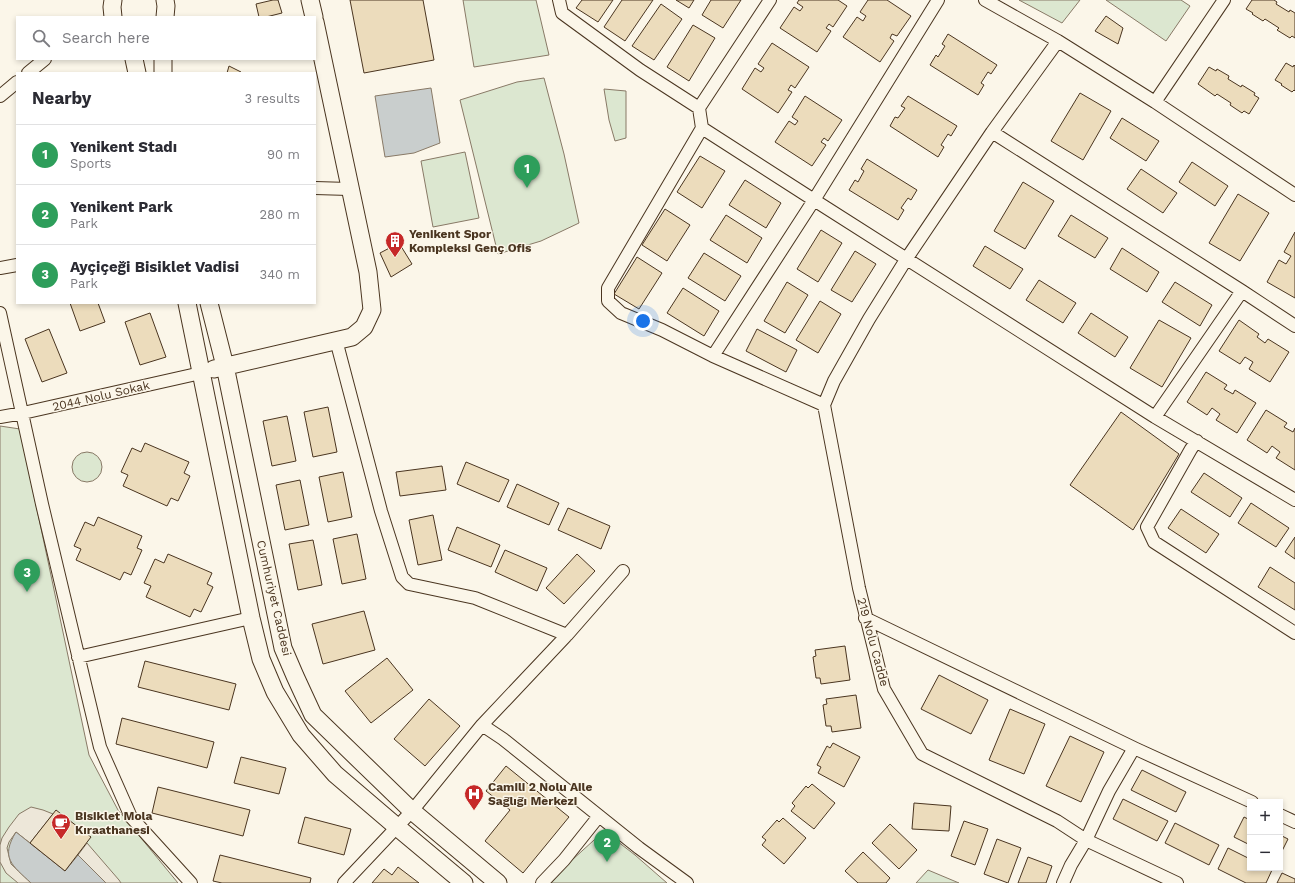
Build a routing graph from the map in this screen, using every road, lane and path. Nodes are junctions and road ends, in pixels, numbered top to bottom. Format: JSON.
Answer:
{"nodes":[{"id":1,"x":165,"y":0,"type":"edge"},
{"id":2,"x":310,"y":0,"type":"edge"},
{"id":3,"x":559,"y":0,"type":"edge"},
{"id":4,"x":770,"y":0,"type":"edge"},
{"id":5,"x":938,"y":0,"type":"edge"},
{"id":6,"x":985,"y":0,"type":"edge"},
{"id":7,"x":1224,"y":0,"type":"edge"},
{"id":8,"x":165,"y":16,"type":"edge"},
{"id":9,"x":314,"y":16,"type":"edge"},
{"id":10,"x":316,"y":27,"type":"edge"},
{"id":11,"x":1058,"y":41,"type":"junction"},
{"id":12,"x":44,"y":60,"type":"edge"},
{"id":13,"x":134,"y":60,"type":"edge"},
{"id":14,"x":163,"y":60,"type":"edge"},
{"id":15,"x":29,"y":72,"type":"edge"},
{"id":16,"x":137,"y":72,"type":"edge"},
{"id":17,"x":163,"y":72,"type":"edge"},
{"id":18,"x":16,"y":83,"type":"edge"},
{"id":19,"x":0,"y":96,"type":"edge"},
{"id":20,"x":1155,"y":102,"type":"junction"},
{"id":21,"x":699,"y":108,"type":"junction"},
{"id":22,"x":702,"y":128,"type":"junction"},
{"id":23,"x":992,"y":132,"type":"junction"},
{"id":24,"x":316,"y":188,"type":"edge"},
{"id":25,"x":350,"y":189,"type":"junction"},
{"id":26,"x":1294,"y":192,"type":"edge"},
{"id":27,"x":814,"y":200,"type":"junction"},
{"id":28,"x":907,"y":258,"type":"junction"},
{"id":29,"x":16,"y":265,"type":"edge"},
{"id":30,"x":0,"y":268,"type":"edge"},
{"id":31,"x":1242,"y":291,"type":"junction"},
{"id":32,"x":187,"y":304,"type":"edge"},
{"id":33,"x":209,"y":304,"type":"edge"},
{"id":34,"x":0,"y":313,"type":"edge"},
{"id":35,"x":1295,"y":326,"type":"edge"},
{"id":36,"x":336,"y":340,"type":"junction"},
{"id":37,"x":713,"y":356,"type":"junction"},
{"id":38,"x":225,"y":366,"type":"junction"},
{"id":39,"x":201,"y":373,"type":"junction"},
{"id":40,"x":824,"y":405,"type":"junction"},
{"id":41,"x":23,"y":413,"type":"junction"},
{"id":42,"x":0,"y":417,"type":"edge"},
{"id":43,"x":1155,"y":417,"type":"junction"},
{"id":44,"x":1197,"y":441,"type":"junction"},
{"id":45,"x":1295,"y":500,"type":"edge"},
{"id":46,"x":623,"y":570,"type":"dead end"},
{"id":47,"x":251,"y":618,"type":"junction"},
{"id":48,"x":865,"y":618,"type":"junction"},
{"id":49,"x":1295,"y":632,"type":"edge"},
{"id":50,"x":566,"y":635,"type":"junction"},
{"id":51,"x":78,"y":657,"type":"junction"},
{"id":52,"x":482,"y":725,"type":"junction"},
{"id":53,"x":1134,"y":748,"type":"junction"},
{"id":54,"x":1247,"y":800,"type":"edge"},
{"id":55,"x":412,"y":811,"type":"junction"},
{"id":56,"x":599,"y":816,"type":"junction"},
{"id":57,"x":1283,"y":816,"type":"edge"},
{"id":58,"x":1295,"y":822,"type":"edge"},
{"id":59,"x":397,"y":827,"type":"junction"},
{"id":60,"x":1086,"y":840,"type":"junction"},
{"id":61,"x":1171,"y":882,"type":"edge"},
{"id":62,"x":191,"y":883,"type":"edge"},
{"id":63,"x":344,"y":883,"type":"edge"},
{"id":64,"x":464,"y":883,"type":"edge"},
{"id":65,"x":498,"y":883,"type":"edge"},
{"id":66,"x":542,"y":883,"type":"edge"},
{"id":67,"x":687,"y":883,"type":"edge"},
{"id":68,"x":1063,"y":883,"type":"edge"}],
"edges":[{"from":1,"to":8,"type":"street"},
{"from":2,"to":9,"type":"street"},
{"from":3,"to":21,"type":"street"},
{"from":4,"to":21,"type":"street"},
{"from":5,"to":27,"type":"street"},
{"from":6,"to":11,"type":"street"},
{"from":7,"to":20,"type":"street"},
{"from":10,"to":25,"type":"street"},
{"from":11,"to":20,"type":"street"},
{"from":11,"to":23,"type":"street"},
{"from":12,"to":15,"type":"street"},
{"from":13,"to":16,"type":"street"},
{"from":14,"to":17,"type":"street"},
{"from":18,"to":19,"type":"street"},
{"from":20,"to":26,"type":"street"},
{"from":21,"to":22,"type":"street"},
{"from":22,"to":27,"type":"street"},
{"from":22,"to":37,"type":"street"},
{"from":23,"to":28,"type":"street"},
{"from":23,"to":31,"type":"street"},
{"from":24,"to":25,"type":"street"},
{"from":25,"to":36,"type":"street"},
{"from":27,"to":28,"type":"street"},
{"from":27,"to":37,"type":"street"},
{"from":28,"to":40,"type":"street"},
{"from":28,"to":43,"type":"street"},
{"from":29,"to":30,"type":"street"},
{"from":31,"to":35,"type":"street"},
{"from":31,"to":43,"type":"street"},
{"from":32,"to":39,"type":"street","name":"Cumhuriyet Caddesi"},
{"from":33,"to":38,"type":"street","name":"Cumhuriyet Caddesi"},
{"from":34,"to":41,"type":"street"},
{"from":36,"to":38,"type":"street"},
{"from":36,"to":50,"type":"street"},
{"from":37,"to":40,"type":"street"},
{"from":38,"to":39,"type":"street"},
{"from":38,"to":55,"type":"street","name":"Cumhuriyet Caddesi"},
{"from":39,"to":41,"type":"street","name":"2044 Nolu Sokak"},
{"from":39,"to":47,"type":"street","name":"Cumhuriyet Caddesi"},
{"from":40,"to":48,"type":"street","name":"219 Nolu Cadde"},
{"from":41,"to":42,"type":"street","name":"2044 Nolu Sokak"},
{"from":41,"to":51,"type":"street"},
{"from":43,"to":44,"type":"street"},
{"from":44,"to":45,"type":"street"},
{"from":44,"to":49,"type":"street"},
{"from":46,"to":50,"type":"street"},
{"from":47,"to":51,"type":"street"},
{"from":47,"to":59,"type":"street","name":"Cumhuriyet Caddesi"},
{"from":48,"to":53,"type":"street"},
{"from":48,"to":60,"type":"street","name":"219 Nolu Cadde"},
{"from":50,"to":52,"type":"street"},
{"from":51,"to":62,"type":"street"},
{"from":52,"to":55,"type":"street"},
{"from":52,"to":56,"type":"street"},
{"from":53,"to":54,"type":"street"},
{"from":53,"to":60,"type":"street"},
{"from":55,"to":59,"type":"street"},
{"from":55,"to":65,"type":"street","name":"Cumhuriyet Caddesi"},
{"from":56,"to":66,"type":"street"},
{"from":56,"to":67,"type":"street"},
{"from":57,"to":58,"type":"street"},
{"from":59,"to":63,"type":"street"},
{"from":59,"to":64,"type":"street","name":"Cumhuriyet Caddesi"},
{"from":60,"to":61,"type":"street","name":"219 Nolu Cadde"},
{"from":60,"to":68,"type":"street"}]}
